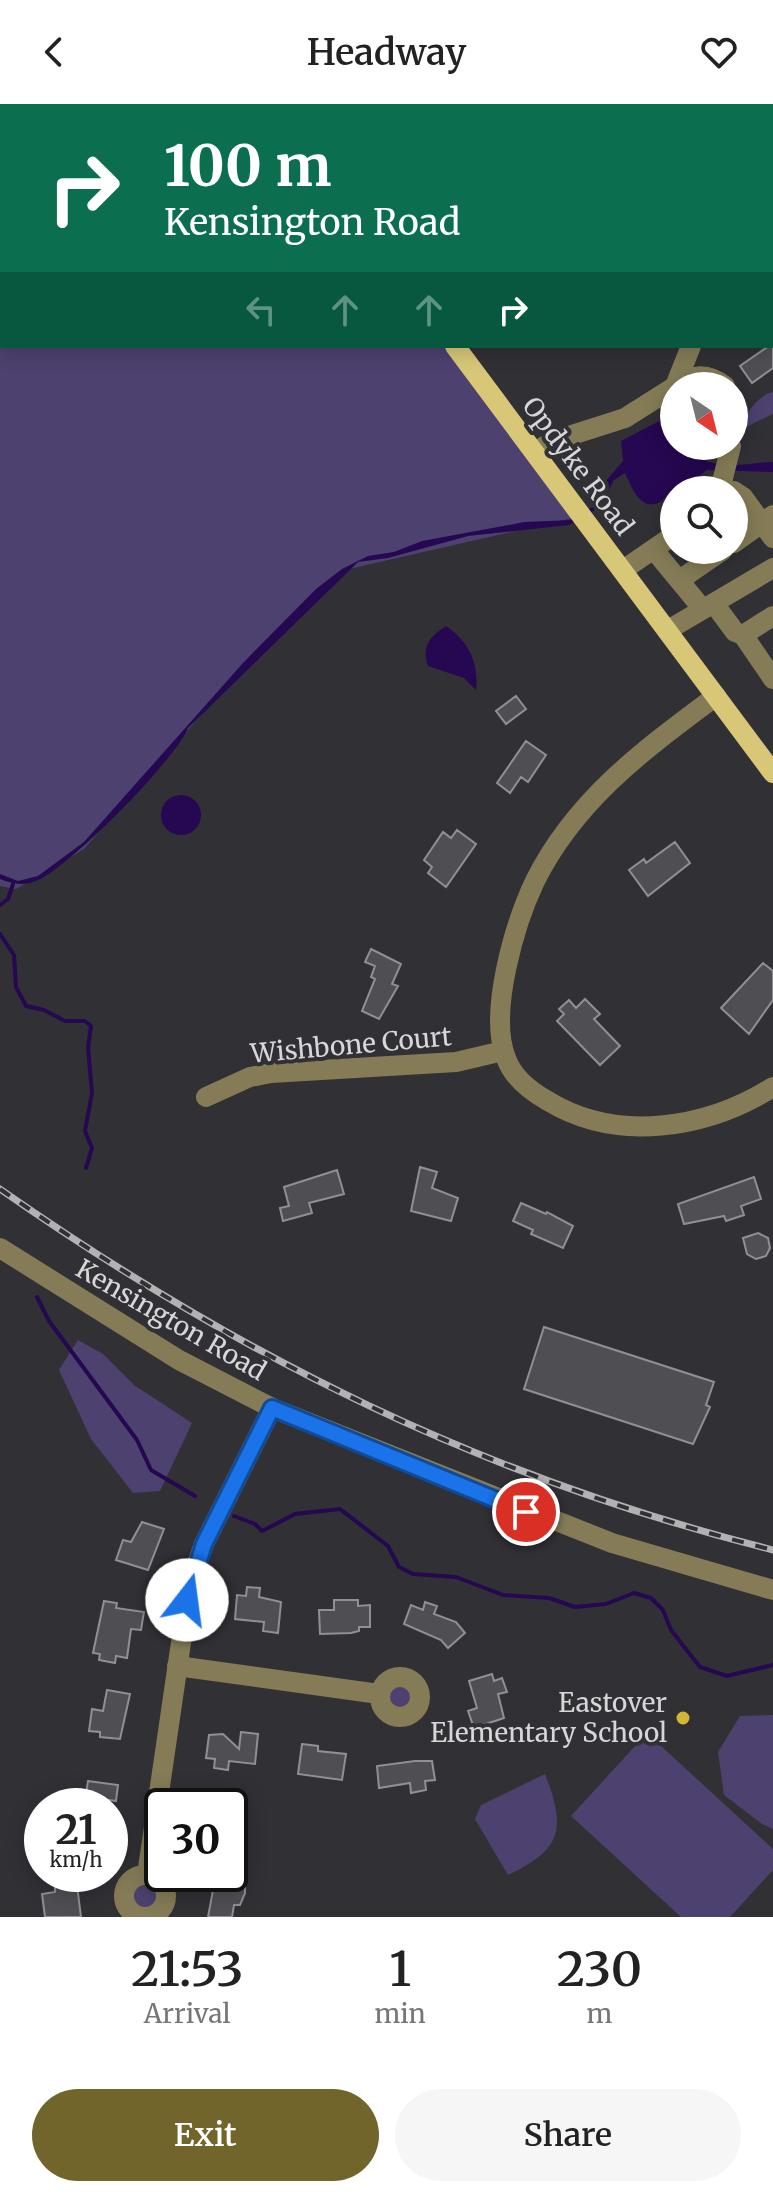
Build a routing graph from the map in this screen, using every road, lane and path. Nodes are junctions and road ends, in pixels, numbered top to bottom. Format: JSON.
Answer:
{"nodes":[{"id":1,"x":456,"y":348,"type":"edge"},
{"id":2,"x":690,"y":348,"type":"edge"},
{"id":3,"x":681,"y":372,"type":"edge"},
{"id":4,"x":660,"y":396,"type":"edge"},
{"id":5,"x":535,"y":453,"type":"junction"},
{"id":6,"x":727,"y":472,"type":"edge"},
{"id":7,"x":769,"y":526,"type":"edge"},
{"id":8,"x":748,"y":536,"type":"edge"},
{"id":9,"x":660,"y":546,"type":"edge"},
{"id":10,"x":654,"y":550,"type":"junction"},
{"id":11,"x":703,"y":564,"type":"edge"},
{"id":12,"x":773,"y":568,"type":"edge"},
{"id":13,"x":623,"y":570,"type":"junction"},
{"id":14,"x":681,"y":579,"type":"junction"},
{"id":15,"x":708,"y":606,"type":"junction"},
{"id":16,"x":773,"y":616,"type":"edge"},
{"id":17,"x":668,"y":630,"type":"junction"},
{"id":18,"x":743,"y":635,"type":"junction"},
{"id":19,"x":773,"y":679,"type":"edge"},
{"id":20,"x":716,"y":696,"type":"junction"},
{"id":21,"x":773,"y":773,"type":"edge"},
{"id":22,"x":503,"y":1051,"type":"junction"},
{"id":23,"x":773,"y":1087,"type":"edge"},
{"id":24,"x":206,"y":1097,"type":"dead end"},
{"id":25,"x":0,"y":1248,"type":"edge"},
{"id":26,"x":272,"y":1408,"type":"junction"},
{"id":27,"x":773,"y":1590,"type":"edge"},
{"id":28,"x":177,"y":1666,"type":"junction"},
{"id":29,"x":379,"y":1694,"type":"dead end"},
{"id":30,"x":159,"y":1788,"type":"edge"}],
"edges":[{"from":1,"to":5,"type":"main road","name":"Opdyke Road"},
{"from":2,"to":3,"type":"street"},
{"from":4,"to":5,"type":"street"},
{"from":5,"to":13,"type":"main road","name":"Opdyke Road"},
{"from":6,"to":7,"type":"street"},
{"from":7,"to":8,"type":"street"},
{"from":9,"to":10,"type":"street"},
{"from":10,"to":13,"type":"street"},
{"from":10,"to":14,"type":"street"},
{"from":11,"to":14,"type":"street"},
{"from":12,"to":15,"type":"street"},
{"from":13,"to":17,"type":"main road","name":"Opdyke Road"},
{"from":14,"to":15,"type":"street"},
{"from":15,"to":17,"type":"street"},
{"from":15,"to":18,"type":"street"},
{"from":16,"to":18,"type":"street"},
{"from":17,"to":20,"type":"main road","name":"Opdyke Road"},
{"from":18,"to":19,"type":"street"},
{"from":20,"to":21,"type":"main road","name":"Opdyke Road"},
{"from":20,"to":22,"type":"street"},
{"from":22,"to":23,"type":"street"},
{"from":22,"to":24,"type":"street","name":"Wishbone Court"},
{"from":25,"to":26,"type":"street","name":"Kensington Road"},
{"from":26,"to":27,"type":"street","name":"Kensington Road"},
{"from":26,"to":28,"type":"street"},
{"from":28,"to":29,"type":"street"},
{"from":28,"to":30,"type":"street"}]}
